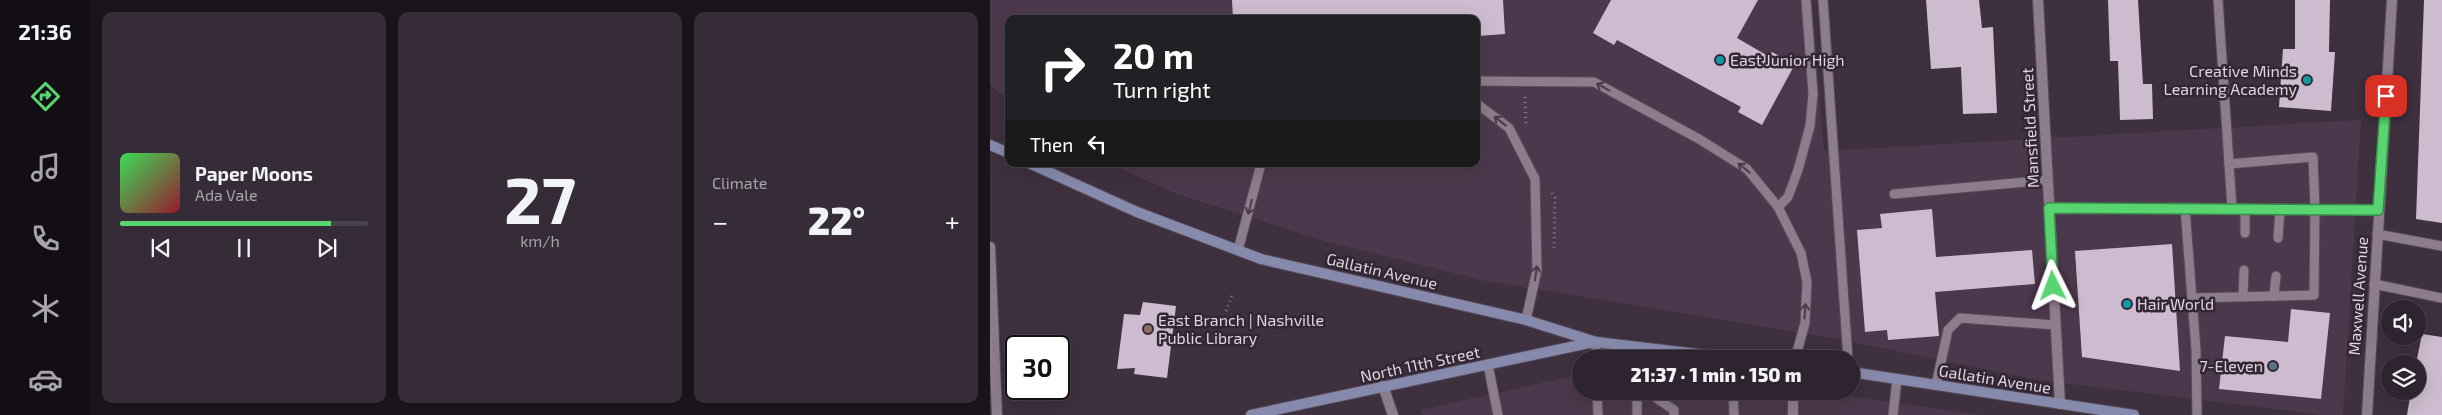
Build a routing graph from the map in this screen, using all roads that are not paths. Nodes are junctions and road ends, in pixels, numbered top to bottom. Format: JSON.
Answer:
{"nodes":[{"id":1,"x":1806,"y":0,"type":"edge"},
{"id":2,"x":1823,"y":0,"type":"edge"},
{"id":3,"x":2038,"y":0,"type":"edge"},
{"id":4,"x":2218,"y":0,"type":"edge"},
{"id":5,"x":2392,"y":0,"type":"edge"},
{"id":6,"x":1480,"y":81,"type":"edge"},
{"id":7,"x":1480,"y":106,"type":"edge"},
{"id":8,"x":990,"y":145,"type":"edge"},
{"id":9,"x":1005,"y":151,"type":"edge"},
{"id":10,"x":2229,"y":164,"type":"junction"},
{"id":11,"x":1038,"y":167,"type":"edge"},
{"id":12,"x":1260,"y":167,"type":"edge"},
{"id":13,"x":2047,"y":180,"type":"junction"},
{"id":14,"x":1894,"y":194,"type":"dead end"},
{"id":15,"x":1778,"y":207,"type":"junction"},
{"id":16,"x":2049,"y":208,"type":"junction"},
{"id":17,"x":2185,"y":208,"type":"junction"},
{"id":18,"x":2232,"y":208,"type":"junction"},
{"id":19,"x":2245,"y":208,"type":"junction"},
{"id":20,"x":2280,"y":209,"type":"junction"},
{"id":21,"x":2315,"y":209,"type":"junction"},
{"id":22,"x":2378,"y":210,"type":"junction"},
{"id":23,"x":2245,"y":233,"type":"dead end"},
{"id":24,"x":2377,"y":234,"type":"junction"},
{"id":25,"x":2278,"y":238,"type":"dead end"},
{"id":26,"x":2442,"y":246,"type":"edge"},
{"id":27,"x":990,"y":247,"type":"edge"},
{"id":28,"x":1238,"y":250,"type":"junction"},
{"id":29,"x":2244,"y":270,"type":"dead end"},
{"id":30,"x":2276,"y":276,"type":"dead end"},
{"id":31,"x":2374,"y":284,"type":"junction"},
{"id":32,"x":2274,"y":296,"type":"junction"},
{"id":33,"x":2243,"y":297,"type":"junction"},
{"id":34,"x":2192,"y":298,"type":"junction"},
{"id":35,"x":2442,"y":298,"type":"edge"},
{"id":36,"x":1526,"y":320,"type":"junction"},
{"id":37,"x":2055,"y":325,"type":"junction"},
{"id":38,"x":1596,"y":342,"type":"junction"},
{"id":39,"x":1636,"y":347,"type":"joint"},
{"id":40,"x":1596,"y":350,"type":"edge"},
{"id":41,"x":1663,"y":350,"type":"edge"},
{"id":42,"x":1797,"y":350,"type":"edge"},
{"id":43,"x":1847,"y":350,"type":"edge"},
{"id":44,"x":1488,"y":365,"type":"junction"},
{"id":45,"x":1860,"y":373,"type":"edge"},
{"id":46,"x":1896,"y":379,"type":"junction"},
{"id":47,"x":1936,"y":385,"type":"junction"},
{"id":48,"x":1383,"y":386,"type":"junction"},
{"id":49,"x":1597,"y":400,"type":"edge"},
{"id":50,"x":1637,"y":400,"type":"edge"},
{"id":51,"x":1659,"y":400,"type":"edge"},
{"id":52,"x":1733,"y":400,"type":"edge"},
{"id":53,"x":1793,"y":400,"type":"edge"},
{"id":54,"x":2060,"y":404,"type":"junction"},
{"id":55,"x":997,"y":415,"type":"edge"},
{"id":56,"x":1251,"y":415,"type":"edge"},
{"id":57,"x":1393,"y":415,"type":"edge"},
{"id":58,"x":1498,"y":415,"type":"edge"},
{"id":59,"x":1598,"y":415,"type":"edge"},
{"id":60,"x":1637,"y":415,"type":"edge"},
{"id":61,"x":1674,"y":415,"type":"edge"},
{"id":62,"x":1734,"y":415,"type":"edge"},
{"id":63,"x":1793,"y":415,"type":"edge"},
{"id":64,"x":1894,"y":415,"type":"edge"},
{"id":65,"x":2134,"y":415,"type":"edge"},
{"id":66,"x":2197,"y":415,"type":"edge"},
{"id":67,"x":2367,"y":415,"type":"edge"}],
"edges":[{"from":1,"to":15,"type":"lane"},
{"from":2,"to":43,"type":"lane"},
{"from":3,"to":13,"type":"street","name":"Mansfield Street"},
{"from":4,"to":10,"type":"lane"},
{"from":5,"to":22,"type":"street","name":"Maxwell Avenue"},
{"from":15,"to":6,"type":"lane","one_way":true},
{"from":36,"to":7,"type":"lane","one_way":true},
{"from":8,"to":9,"type":"main road"},
{"from":10,"to":18,"type":"lane"},
{"from":10,"to":21,"type":"lane"},
{"from":11,"to":28,"type":"main road","name":"Gallatin Avenue"},
{"from":12,"to":28,"type":"lane","one_way":true},
{"from":13,"to":14,"type":"lane"},
{"from":13,"to":16,"type":"street","name":"Mansfield Street"},
{"from":42,"to":15,"type":"lane","one_way":true},
{"from":16,"to":17,"type":"lane"},
{"from":16,"to":37,"type":"street","name":"Mansfield Street"},
{"from":17,"to":18,"type":"lane"},
{"from":17,"to":34,"type":"lane"},
{"from":18,"to":19,"type":"lane"},
{"from":19,"to":20,"type":"lane"},
{"from":19,"to":23,"type":"lane"},
{"from":20,"to":21,"type":"lane"},
{"from":20,"to":25,"type":"lane"},
{"from":21,"to":22,"type":"lane"},
{"from":21,"to":32,"type":"lane"},
{"from":22,"to":24,"type":"street","name":"Maxwell Avenue"},
{"from":24,"to":26,"type":"lane"},
{"from":24,"to":31,"type":"street","name":"Maxwell Avenue"},
{"from":27,"to":55,"type":"street"},
{"from":28,"to":36,"type":"main road","name":"Gallatin Avenue"},
{"from":29,"to":33,"type":"lane"},
{"from":30,"to":32,"type":"lane"},
{"from":31,"to":35,"type":"lane"},
{"from":31,"to":67,"type":"street","name":"Maxwell Avenue"},
{"from":32,"to":33,"type":"lane"},
{"from":33,"to":34,"type":"lane"},
{"from":34,"to":66,"type":"lane"},
{"from":36,"to":38,"type":"main road","name":"Gallatin Avenue"},
{"from":37,"to":47,"type":"lane"},
{"from":37,"to":54,"type":"street","name":"Mansfield Street"},
{"from":38,"to":39,"type":"main road","name":"Gallatin Avenue"},
{"from":38,"to":40,"type":"lane"},
{"from":38,"to":44,"type":"main road","name":"North 11th Street"},
{"from":39,"to":41,"type":"main road","name":"Gallatin Avenue"},
{"from":44,"to":48,"type":"main road","name":"North 11th Street"},
{"from":44,"to":58,"type":"lane"},
{"from":45,"to":46,"type":"main road","name":"Gallatin Avenue"},
{"from":46,"to":47,"type":"main road","name":"Gallatin Avenue"},
{"from":46,"to":64,"type":"lane"},
{"from":47,"to":54,"type":"main road","name":"Gallatin Avenue"},
{"from":48,"to":56,"type":"main road","name":"North 11th Street"},
{"from":48,"to":57,"type":"street"},
{"from":49,"to":59,"type":"lane"},
{"from":50,"to":60,"type":"lane"},
{"from":51,"to":61,"type":"lane"},
{"from":52,"to":62,"type":"lane"},
{"from":53,"to":63,"type":"street"},
{"from":54,"to":65,"type":"main road","name":"Gallatin Avenue"}]}
